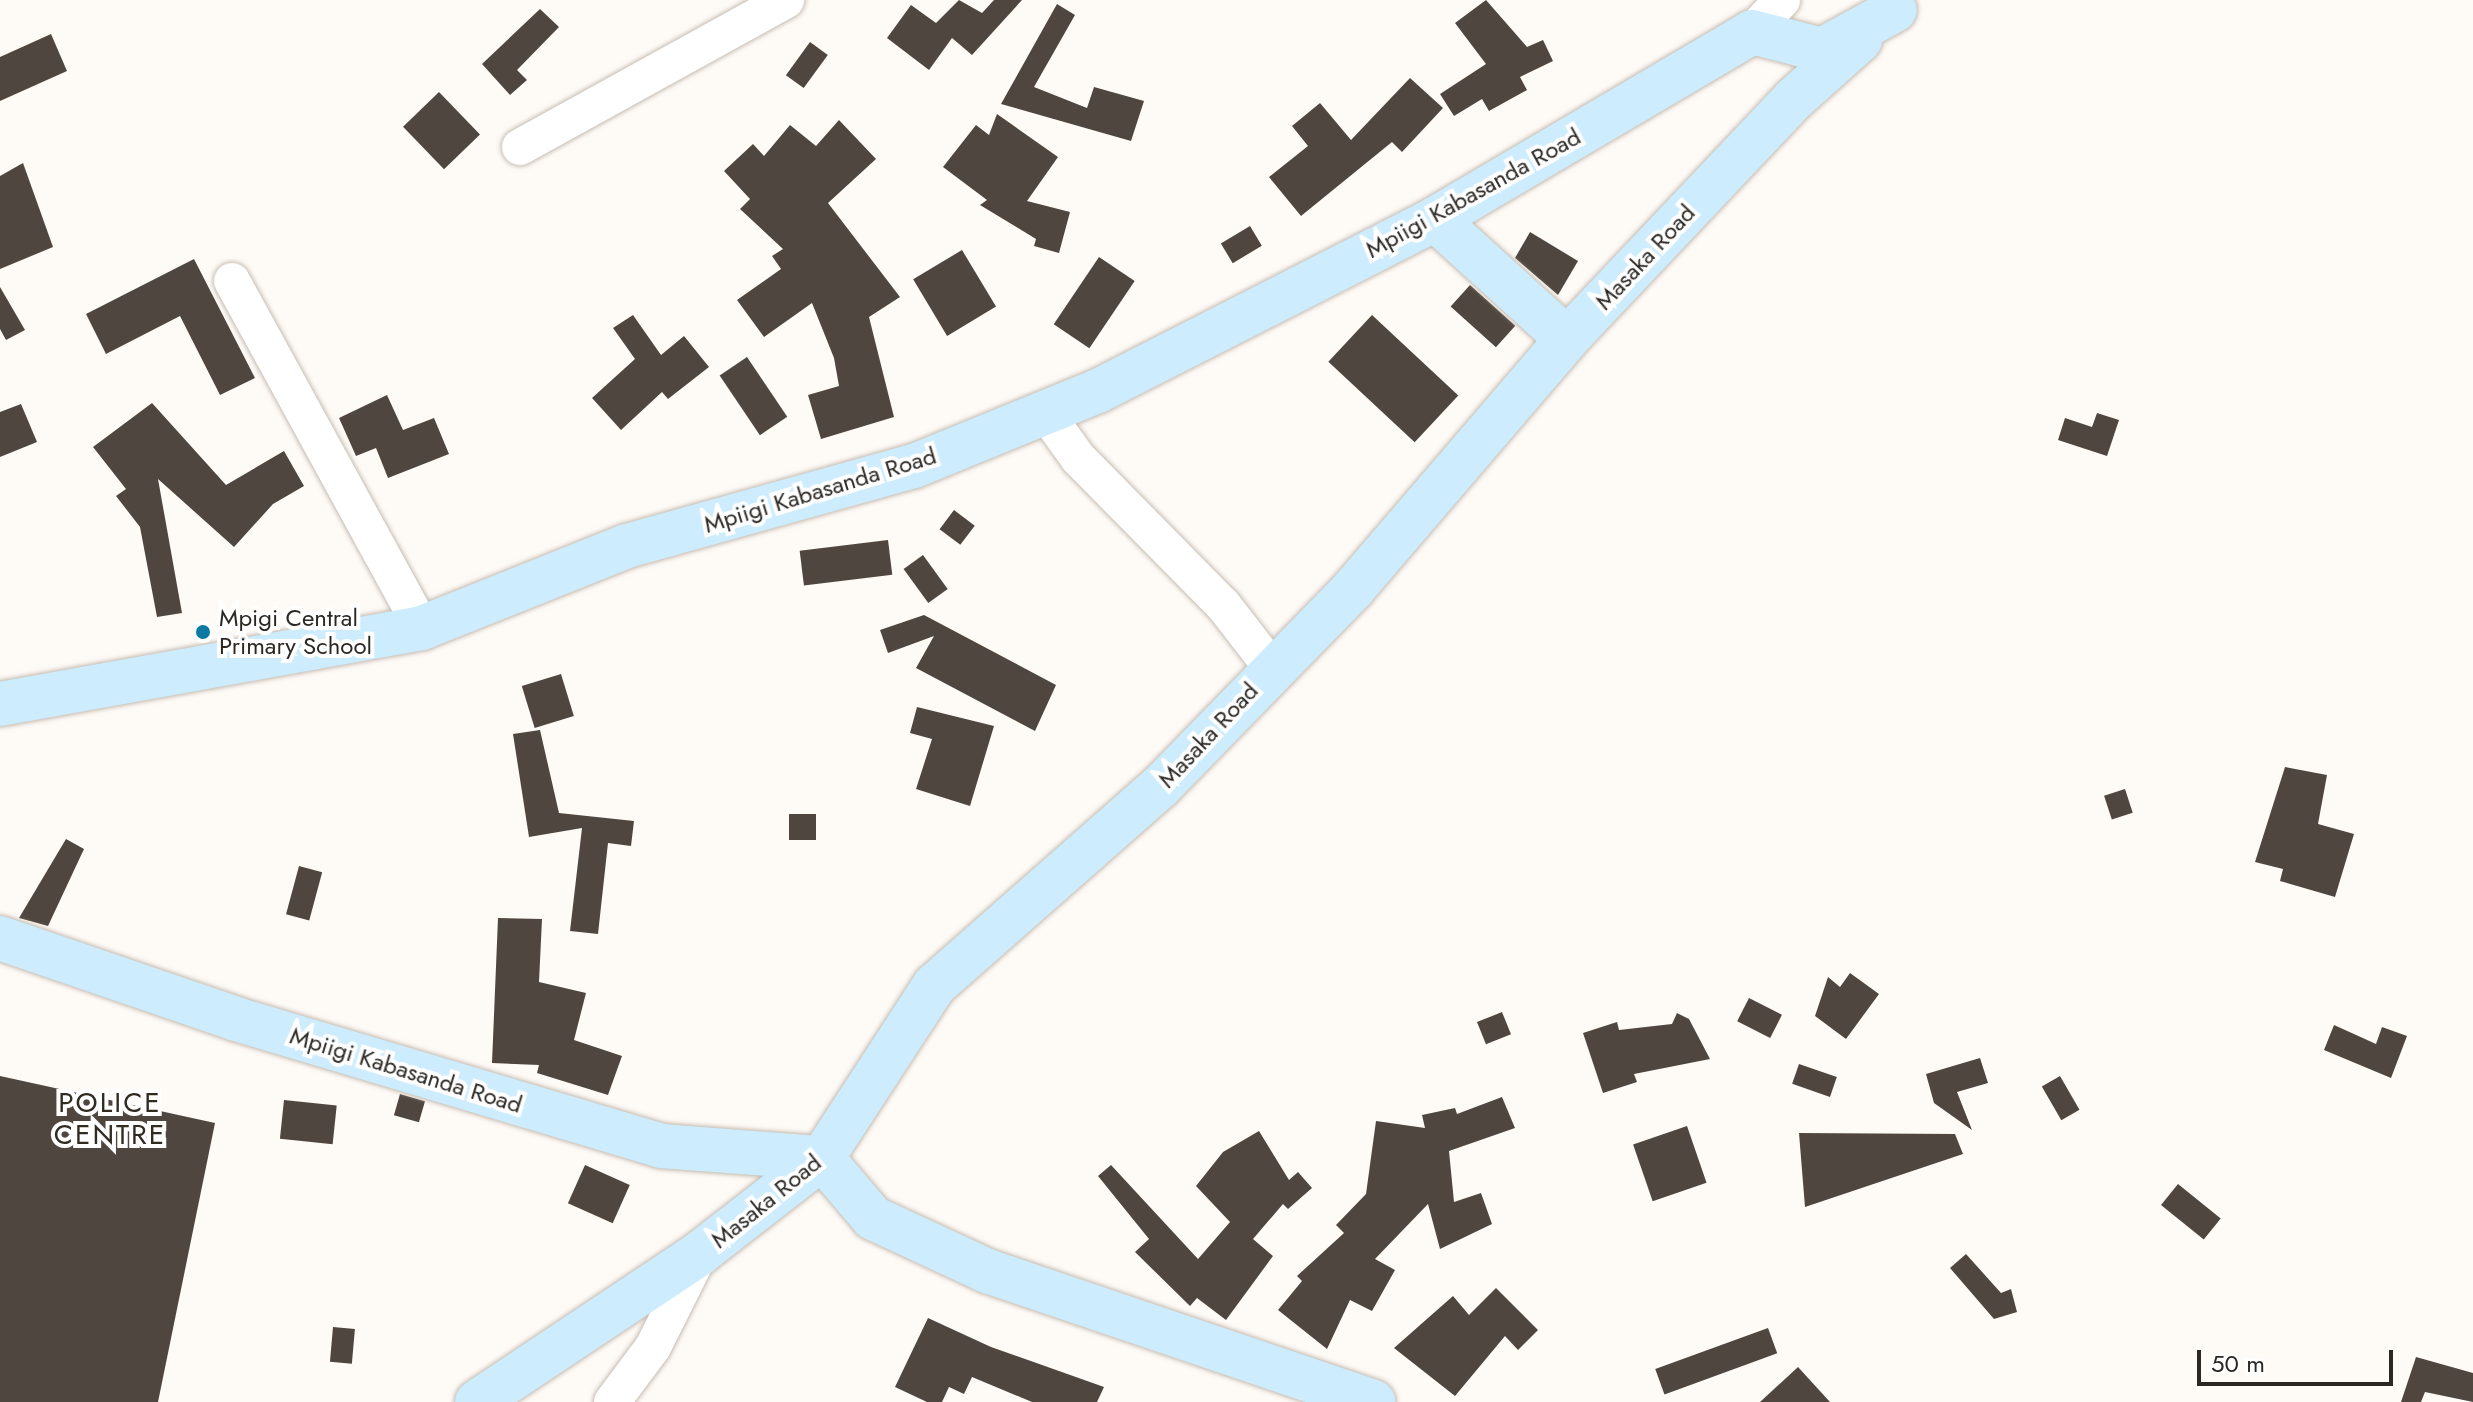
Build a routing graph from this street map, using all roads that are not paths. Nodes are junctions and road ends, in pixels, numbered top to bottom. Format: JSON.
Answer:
{"nodes":[{"id":1,"x":786,"y":0,"type":"edge"},
{"id":2,"x":1782,"y":0,"type":"edge"},
{"id":3,"x":1901,"y":5,"type":"edge"},
{"id":4,"x":1752,"y":32,"type":"junction"},
{"id":5,"x":520,"y":147,"type":"dead end"},
{"id":6,"x":1435,"y":219,"type":"junction"},
{"id":7,"x":232,"y":281,"type":"dead end"},
{"id":8,"x":1567,"y":339,"type":"junction"},
{"id":9,"x":1045,"y":412,"type":"junction"},
{"id":10,"x":422,"y":628,"type":"junction"},
{"id":11,"x":1272,"y":668,"type":"junction"},
{"id":12,"x":0,"y":704,"type":"edge"},
{"id":13,"x":0,"y":938,"type":"edge"},
{"id":14,"x":822,"y":1158,"type":"junction"},
{"id":15,"x":700,"y":1253,"type":"junction"},
{"id":16,"x":477,"y":1402,"type":"edge"},
{"id":17,"x":612,"y":1402,"type":"edge"},
{"id":18,"x":1373,"y":1402,"type":"edge"}],
"edges":[{"from":1,"to":5,"type":"street"},
{"from":2,"to":4,"type":"street"},
{"from":3,"to":4,"type":"main road"},
{"from":3,"to":8,"type":"main road","name":"Masaka Road"},
{"from":4,"to":6,"type":"main road","name":"Mpiigi Kabasanda Road"},
{"from":6,"to":8,"type":"main road"},
{"from":6,"to":9,"type":"main road","name":"Mpiigi Kabasanda Road"},
{"from":7,"to":10,"type":"street"},
{"from":8,"to":11,"type":"main road","name":"Masaka Road"},
{"from":9,"to":10,"type":"main road","name":"Mpiigi Kabasanda Road"},
{"from":9,"to":11,"type":"street"},
{"from":10,"to":12,"type":"main road","name":"Mpiigi Kabasanda Road"},
{"from":11,"to":14,"type":"main road","name":"Masaka Road"},
{"from":13,"to":14,"type":"main road","name":"Mpiigi Kabasanda Road"},
{"from":14,"to":15,"type":"main road","name":"Masaka Road"},
{"from":14,"to":18,"type":"main road"},
{"from":15,"to":16,"type":"main road","name":"Masaka Road"},
{"from":15,"to":17,"type":"street"}]}
